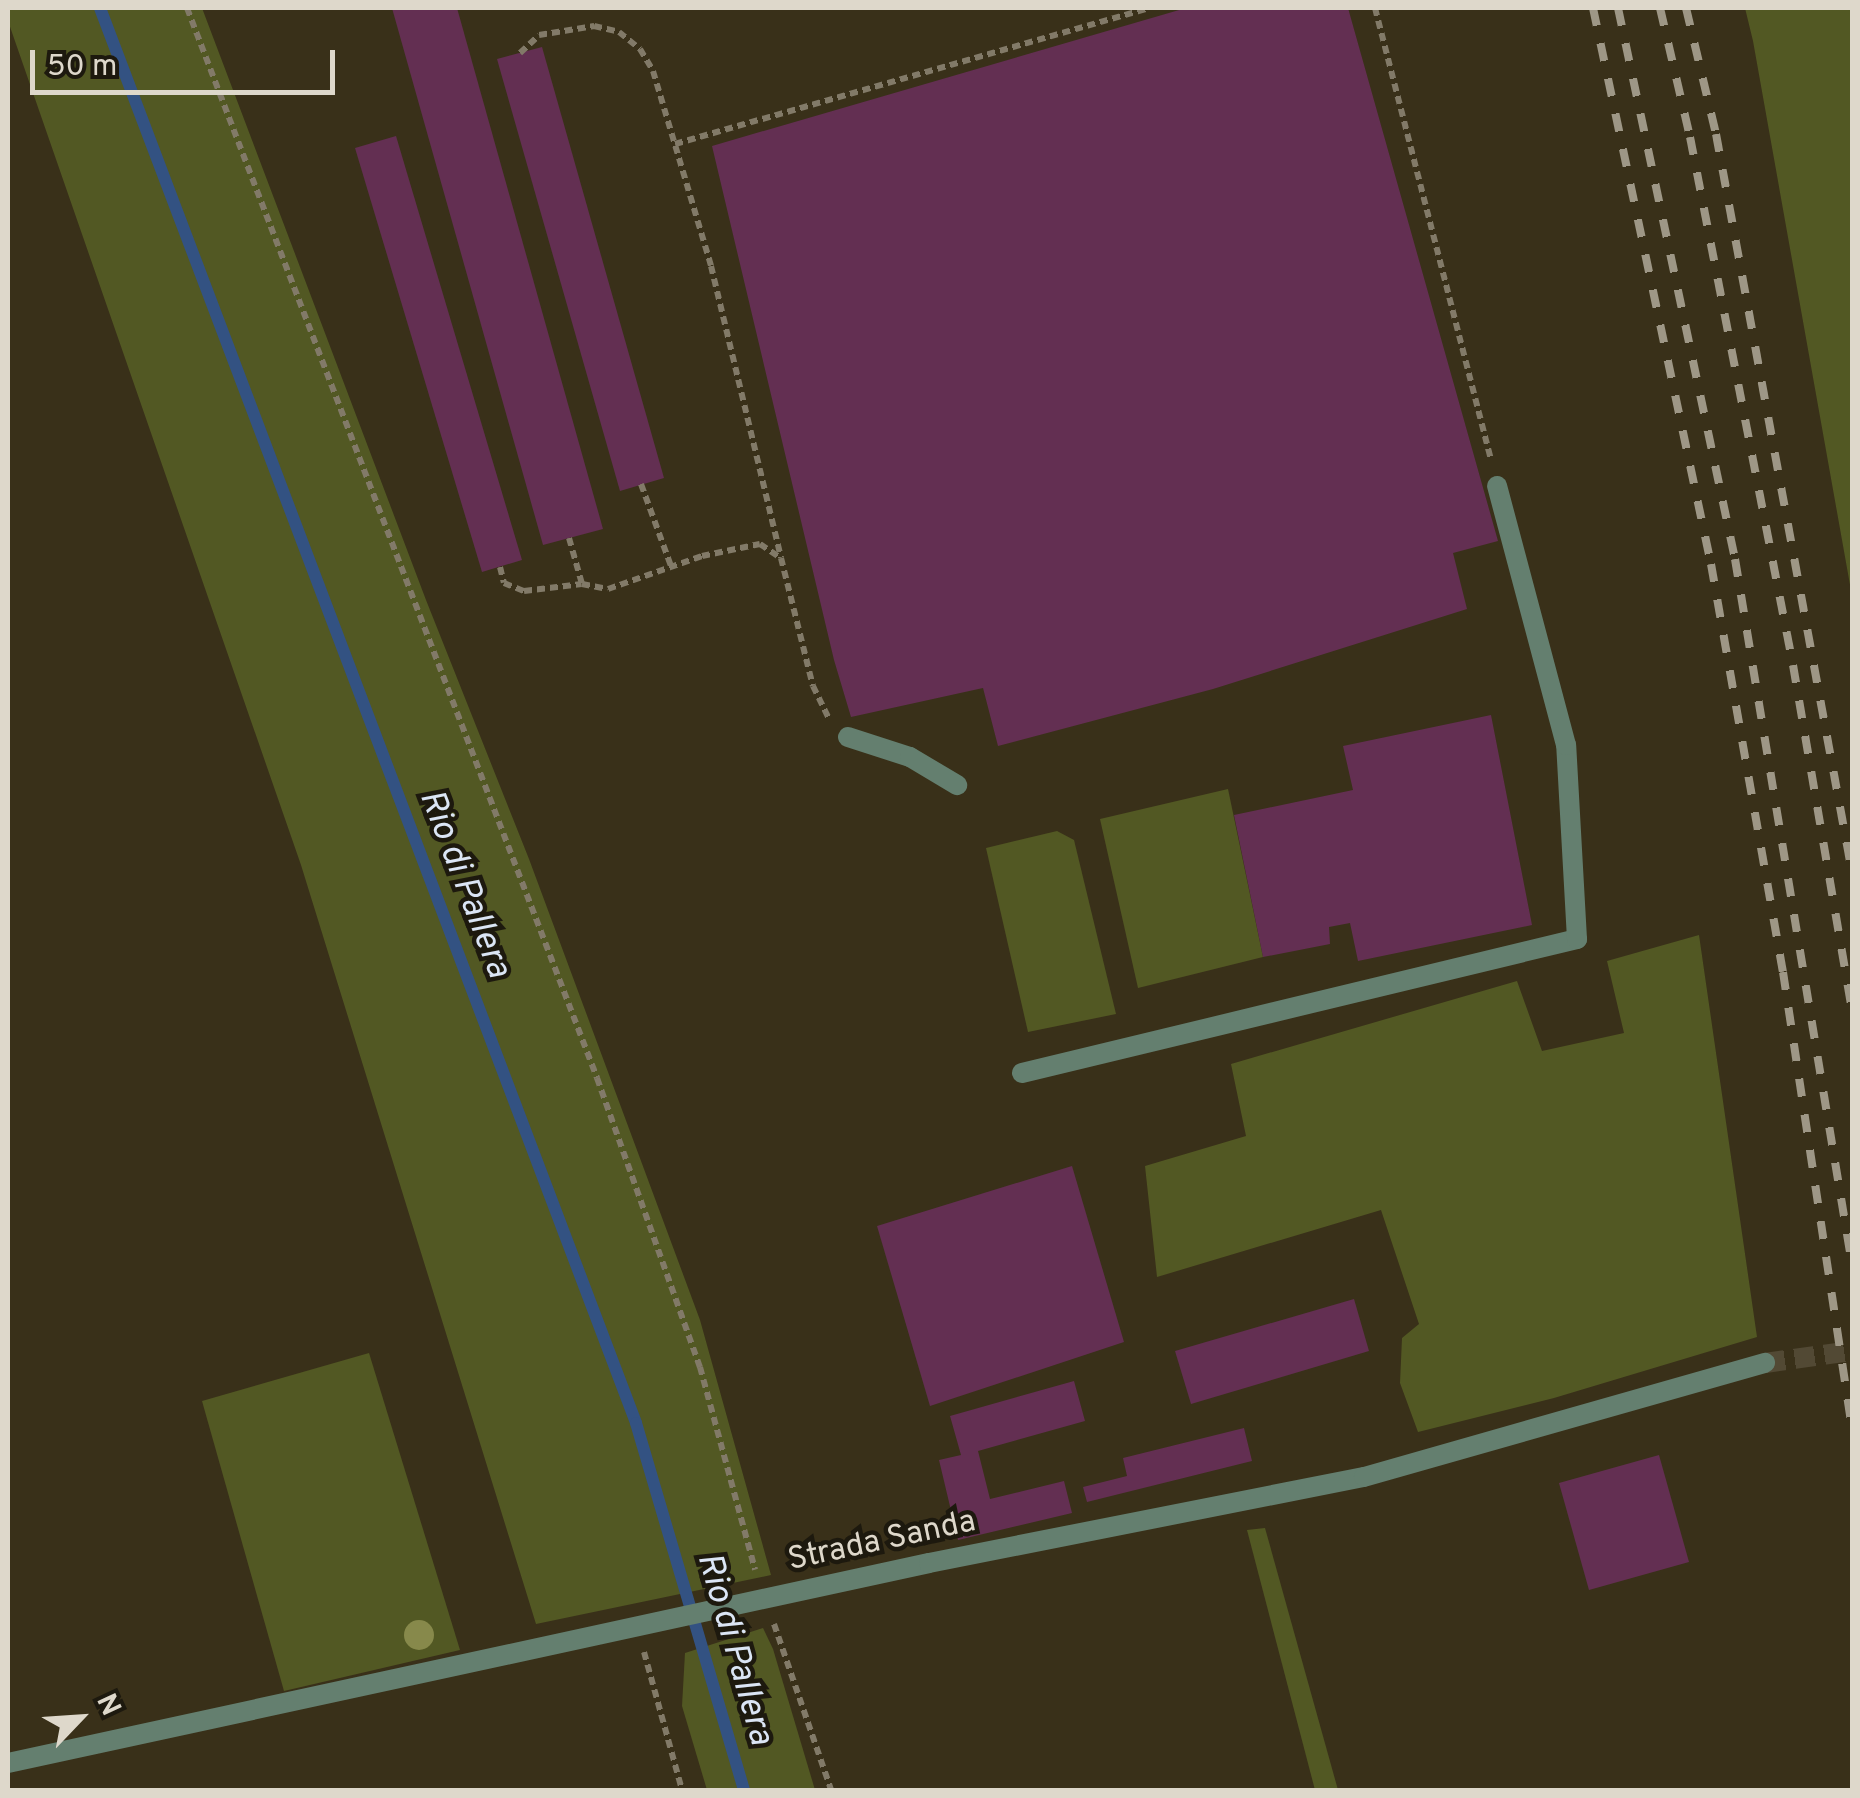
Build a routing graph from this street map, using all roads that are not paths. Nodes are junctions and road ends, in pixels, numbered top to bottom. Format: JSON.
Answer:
{"nodes":[{"id":1,"x":1497,"y":486,"type":"road end"},
{"id":2,"x":848,"y":737,"type":"road end"},
{"id":3,"x":957,"y":784,"type":"dead end"},
{"id":4,"x":1022,"y":1073,"type":"dead end"},
{"id":5,"x":1765,"y":1363,"type":"tunnel mouth"},
{"id":6,"x":8,"y":1763,"type":"edge"}],
"edges":[{"from":1,"to":4,"type":"street"},
{"from":2,"to":3,"type":"street"},
{"from":5,"to":6,"type":"street","name":"Strada Sanda"}]}
